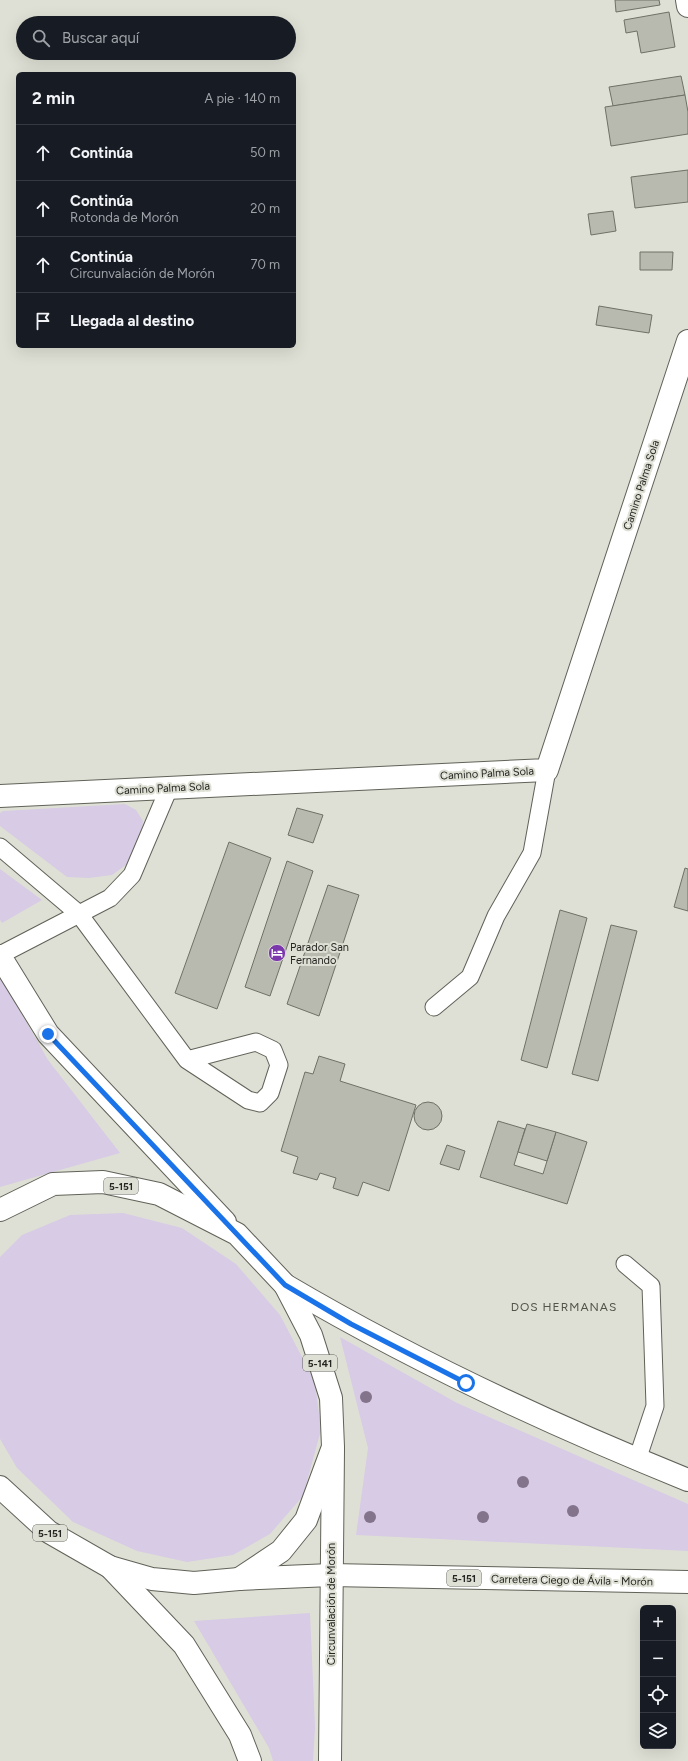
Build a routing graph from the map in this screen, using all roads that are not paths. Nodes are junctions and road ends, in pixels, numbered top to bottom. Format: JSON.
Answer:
{"nodes":[{"id":1,"x":687,"y":0,"type":"edge"},
{"id":2,"x":688,"y":6,"type":"edge"},
{"id":3,"x":688,"y":341,"type":"edge"},
{"id":4,"x":547,"y":770,"type":"junction"},
{"id":5,"x":169,"y":788,"type":"junction"},
{"id":6,"x":0,"y":796,"type":"edge"},
{"id":7,"x":0,"y":847,"type":"edge"},
{"id":8,"x":79,"y":914,"type":"junction"},
{"id":9,"x":0,"y":955,"type":"edge"},
{"id":10,"x":434,"y":1007,"type":"dead end"},
{"id":11,"x":187,"y":1060,"type":"junction"},
{"id":12,"x":0,"y":1210,"type":"edge"},
{"id":13,"x":236,"y":1234,"type":"junction"},
{"id":14,"x":625,"y":1264,"type":"dead end"},
{"id":15,"x":285,"y":1285,"type":"junction"},
{"id":16,"x":333,"y":1447,"type":"junction"},
{"id":17,"x":637,"y":1460,"type":"junction"},
{"id":18,"x":688,"y":1480,"type":"edge"},
{"id":19,"x":0,"y":1487,"type":"edge"},
{"id":20,"x":110,"y":1567,"type":"junction"},
{"id":21,"x":331,"y":1576,"type":"junction"},
{"id":22,"x":239,"y":1579,"type":"junction"},
{"id":23,"x":688,"y":1582,"type":"edge"},
{"id":24,"x":250,"y":1761,"type":"edge"},
{"id":25,"x":330,"y":1761,"type":"edge"}],
"edges":[{"from":1,"to":2,"type":"main road"},
{"from":3,"to":4,"type":"main road","name":"Camino Palma Sola"},
{"from":4,"to":5,"type":"main road","name":"Camino Palma Sola"},
{"from":4,"to":10,"type":"lane"},
{"from":5,"to":6,"type":"main road","name":"Camino Palma Sola"},
{"from":5,"to":8,"type":"lane"},
{"from":7,"to":8,"type":"lane"},
{"from":8,"to":9,"type":"lane"},
{"from":8,"to":11,"type":"lane"},
{"from":9,"to":13,"type":"main road"},
{"from":11,"to":11,"type":"lane"},
{"from":12,"to":13,"type":"main road","number":"5-151"},
{"from":13,"to":15,"type":"main road","number":"5-151"},
{"from":14,"to":17,"type":"lane"},
{"from":15,"to":16,"type":"main road","number":"5-141"},
{"from":15,"to":17,"type":"main road","number":"5-151"},
{"from":16,"to":21,"type":"main road","name":"Circunvalación de Morón","number":"5-141"},
{"from":16,"to":22,"type":"main road"},
{"from":17,"to":18,"type":"main road","number":"5-151"},
{"from":19,"to":20,"type":"main road","number":"5-151"},
{"from":20,"to":22,"type":"main road","number":"5-151"},
{"from":20,"to":24,"type":"main road"},
{"from":21,"to":22,"type":"main road","name":"Carretera Ciego de Ávila - Morón","number":"5-151"},
{"from":21,"to":23,"type":"main road","name":"Carretera Ciego de Ávila - Morón","number":"5-151"},
{"from":21,"to":25,"type":"main road","name":"Circunvalación de Morón","number":"5-141"}]}
